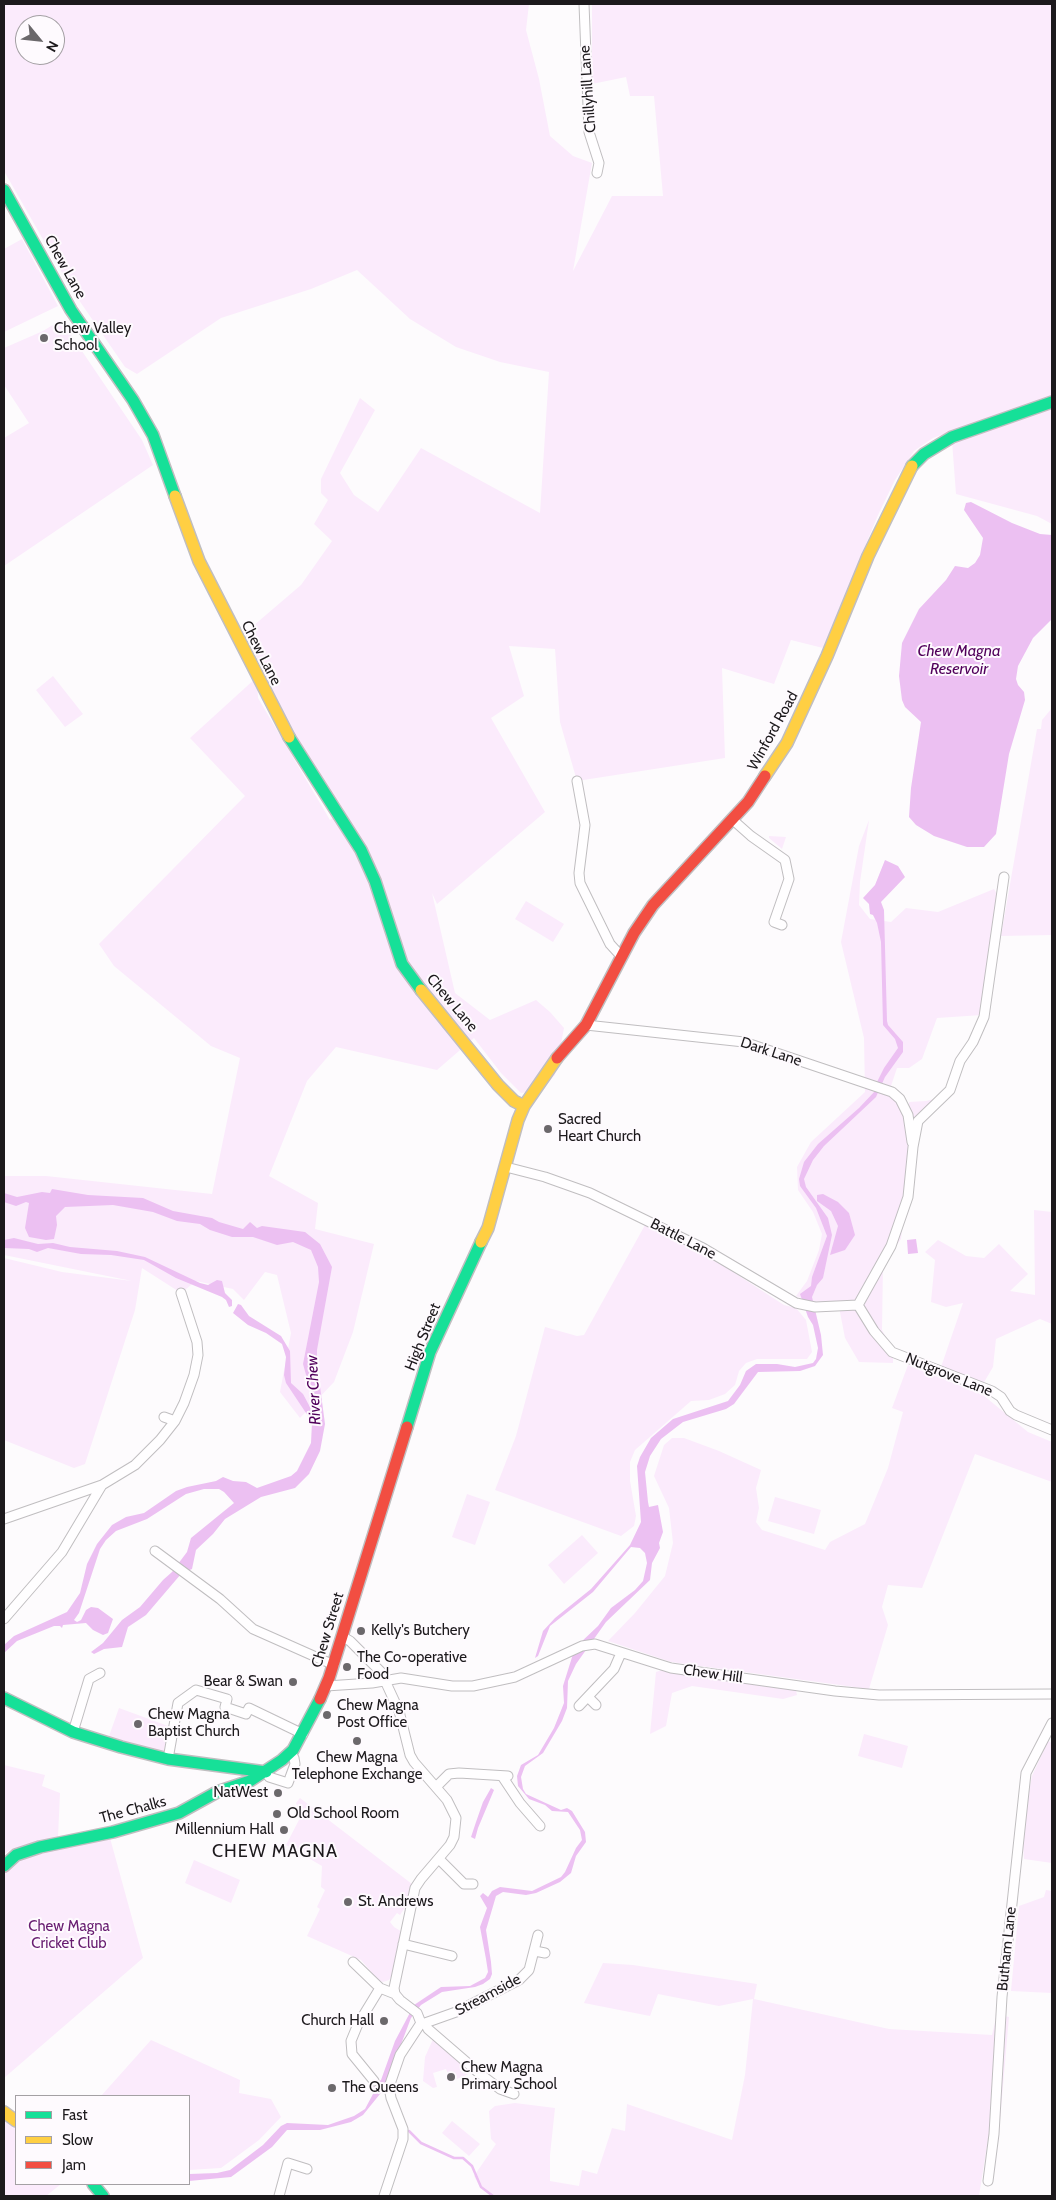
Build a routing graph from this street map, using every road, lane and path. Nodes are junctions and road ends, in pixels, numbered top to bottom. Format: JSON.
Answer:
{"nodes":[{"id":1,"x":584,"y":4,"type":"edge"},
{"id":2,"x":597,"y":172,"type":"dead end"},
{"id":3,"x":4,"y":190,"type":"edge"},
{"id":4,"x":1052,"y":402,"type":"edge"},
{"id":5,"x":577,"y":781,"type":"dead end"},
{"id":6,"x":733,"y":820,"type":"junction"},
{"id":7,"x":1004,"y":877,"type":"dead end"},
{"id":8,"x":774,"y":922,"type":"dead end"},
{"id":9,"x":621,"y":956,"type":"junction"},
{"id":10,"x":586,"y":1025,"type":"junction"},
{"id":11,"x":524,"y":1106,"type":"junction"},
{"id":12,"x":913,"y":1147,"type":"junction"},
{"id":13,"x":506,"y":1167,"type":"junction"},
{"id":14,"x":181,"y":1293,"type":"dead end"},
{"id":15,"x":858,"y":1305,"type":"junction"},
{"id":16,"x":164,"y":1417,"type":"dead end"},
{"id":17,"x":175,"y":1421,"type":"junction"},
{"id":18,"x":1052,"y":1430,"type":"edge"},
{"id":19,"x":102,"y":1485,"type":"junction"},
{"id":20,"x":4,"y":1519,"type":"edge"},
{"id":21,"x":155,"y":1552,"type":"dead end"},
{"id":22,"x":358,"y":1582,"type":"joint"},
{"id":23,"x":4,"y":1619,"type":"edge"},
{"id":24,"x":343,"y":1637,"type":"junction"},
{"id":25,"x":621,"y":1652,"type":"junction"},
{"id":26,"x":334,"y":1665,"type":"junction"},
{"id":27,"x":100,"y":1673,"type":"dead end"},
{"id":28,"x":385,"y":1680,"type":"junction"},
{"id":29,"x":326,"y":1686,"type":"junction"},
{"id":30,"x":1052,"y":1694,"type":"edge"},
{"id":31,"x":588,"y":1697,"type":"junction"},
{"id":32,"x":4,"y":1698,"type":"edge"},
{"id":33,"x":596,"y":1705,"type":"dead end"},
{"id":34,"x":579,"y":1706,"type":"dead end"},
{"id":35,"x":1052,"y":1723,"type":"edge"},
{"id":36,"x":73,"y":1732,"type":"junction"},
{"id":37,"x":303,"y":1734,"type":"junction"},
{"id":38,"x":291,"y":1753,"type":"junction"},
{"id":39,"x":168,"y":1759,"type":"junction"},
{"id":40,"x":266,"y":1772,"type":"junction"},
{"id":41,"x":436,"y":1787,"type":"junction"},
{"id":42,"x":540,"y":1826,"type":"dead end"},
{"id":43,"x":439,"y":1859,"type":"junction"},
{"id":44,"x":4,"y":1866,"type":"edge"},
{"id":45,"x":472,"y":1884,"type":"dead end"},
{"id":46,"x":538,"y":1935,"type":"dead end"},
{"id":47,"x":403,"y":1944,"type":"junction"},
{"id":48,"x":535,"y":1951,"type":"junction"},
{"id":49,"x":440,"y":1953,"type":"junction"},
{"id":50,"x":545,"y":1953,"type":"dead end"},
{"id":51,"x":452,"y":1956,"type":"dead end"},
{"id":52,"x":353,"y":1962,"type":"dead end"},
{"id":53,"x":437,"y":1964,"type":"dead end"},
{"id":54,"x":380,"y":1988,"type":"junction"},
{"id":55,"x":395,"y":1994,"type":"junction"},
{"id":56,"x":423,"y":2023,"type":"junction"},
{"id":57,"x":374,"y":2081,"type":"dead end"},
{"id":58,"x":514,"y":2094,"type":"dead end"},
{"id":59,"x":4,"y":2112,"type":"edge"},
{"id":60,"x":15,"y":2120,"type":"edge"},
{"id":61,"x":307,"y":2169,"type":"dead end"},
{"id":62,"x":988,"y":2181,"type":"dead end"},
{"id":63,"x":94,"y":2185,"type":"edge"},
{"id":64,"x":103,"y":2196,"type":"edge"},
{"id":65,"x":279,"y":2196,"type":"edge"},
{"id":66,"x":384,"y":2196,"type":"edge"}],
"edges":[{"from":1,"to":2,"type":"street","name":"Chillyhill Lane"},
{"from":3,"to":11,"type":"main road","name":"Chew Lane"},
{"from":4,"to":6,"type":"main road","name":"Winford Road"},
{"from":5,"to":9,"type":"street"},
{"from":6,"to":8,"type":"street"},
{"from":6,"to":9,"type":"main road","name":"Winford Road"},
{"from":7,"to":12,"type":"street"},
{"from":9,"to":10,"type":"main road","name":"Winford Road"},
{"from":10,"to":11,"type":"main road","name":"Winford Road"},
{"from":10,"to":12,"type":"street","name":"Dark Lane"},
{"from":11,"to":13,"type":"main road","name":"High Street"},
{"from":12,"to":15,"type":"street"},
{"from":13,"to":15,"type":"street","name":"Battle Lane"},
{"from":13,"to":22,"type":"main road","name":"High Street"},
{"from":14,"to":17,"type":"street"},
{"from":15,"to":18,"type":"street","name":"Nutgrove Lane"},
{"from":16,"to":17,"type":"street"},
{"from":17,"to":19,"type":"street"},
{"from":19,"to":20,"type":"street"},
{"from":19,"to":23,"type":"street"},
{"from":21,"to":26,"type":"street"},
{"from":22,"to":24,"type":"main road","name":"Chew Street"},
{"from":24,"to":26,"type":"main road","name":"Chew Street"},
{"from":24,"to":28,"type":"street"},
{"from":25,"to":28,"type":"street","name":"Chew Hill"},
{"from":25,"to":30,"type":"street","name":"Chew Hill"},
{"from":25,"to":31,"type":"street"},
{"from":26,"to":29,"type":"main road","name":"Chew Street"},
{"from":27,"to":36,"type":"street"},
{"from":28,"to":29,"type":"street","name":"Chew Hill"},
{"from":28,"to":41,"type":"street"},
{"from":29,"to":37,"type":"main road","name":"Chew Street"},
{"from":31,"to":33,"type":"street"},
{"from":31,"to":34,"type":"street"},
{"from":32,"to":36,"type":"main road"},
{"from":35,"to":62,"type":"street","name":"Butham Lane"},
{"from":36,"to":39,"type":"main road"},
{"from":37,"to":38,"type":"main road","name":"Chew Street"},
{"from":37,"to":39,"type":"street"},
{"from":38,"to":40,"type":"main road","name":"The Chalks"},
{"from":38,"to":40,"type":"street"},
{"from":39,"to":40,"type":"main road"},
{"from":40,"to":44,"type":"main road","name":"The Chalks"},
{"from":41,"to":42,"type":"street"},
{"from":41,"to":43,"type":"street"},
{"from":43,"to":45,"type":"street"},
{"from":43,"to":47,"type":"street"},
{"from":46,"to":48,"type":"street","name":"Streamside"},
{"from":47,"to":49,"type":"street"},
{"from":47,"to":55,"type":"street"},
{"from":48,"to":50,"type":"street"},
{"from":48,"to":56,"type":"street","name":"Streamside"},
{"from":49,"to":51,"type":"street"},
{"from":49,"to":53,"type":"street"},
{"from":52,"to":54,"type":"street"},
{"from":54,"to":55,"type":"street"},
{"from":54,"to":57,"type":"street"},
{"from":55,"to":56,"type":"street"},
{"from":56,"to":58,"type":"street"},
{"from":56,"to":66,"type":"street"},
{"from":59,"to":60,"type":"main road"},
{"from":61,"to":65,"type":"street"},
{"from":63,"to":64,"type":"main road"}]}
